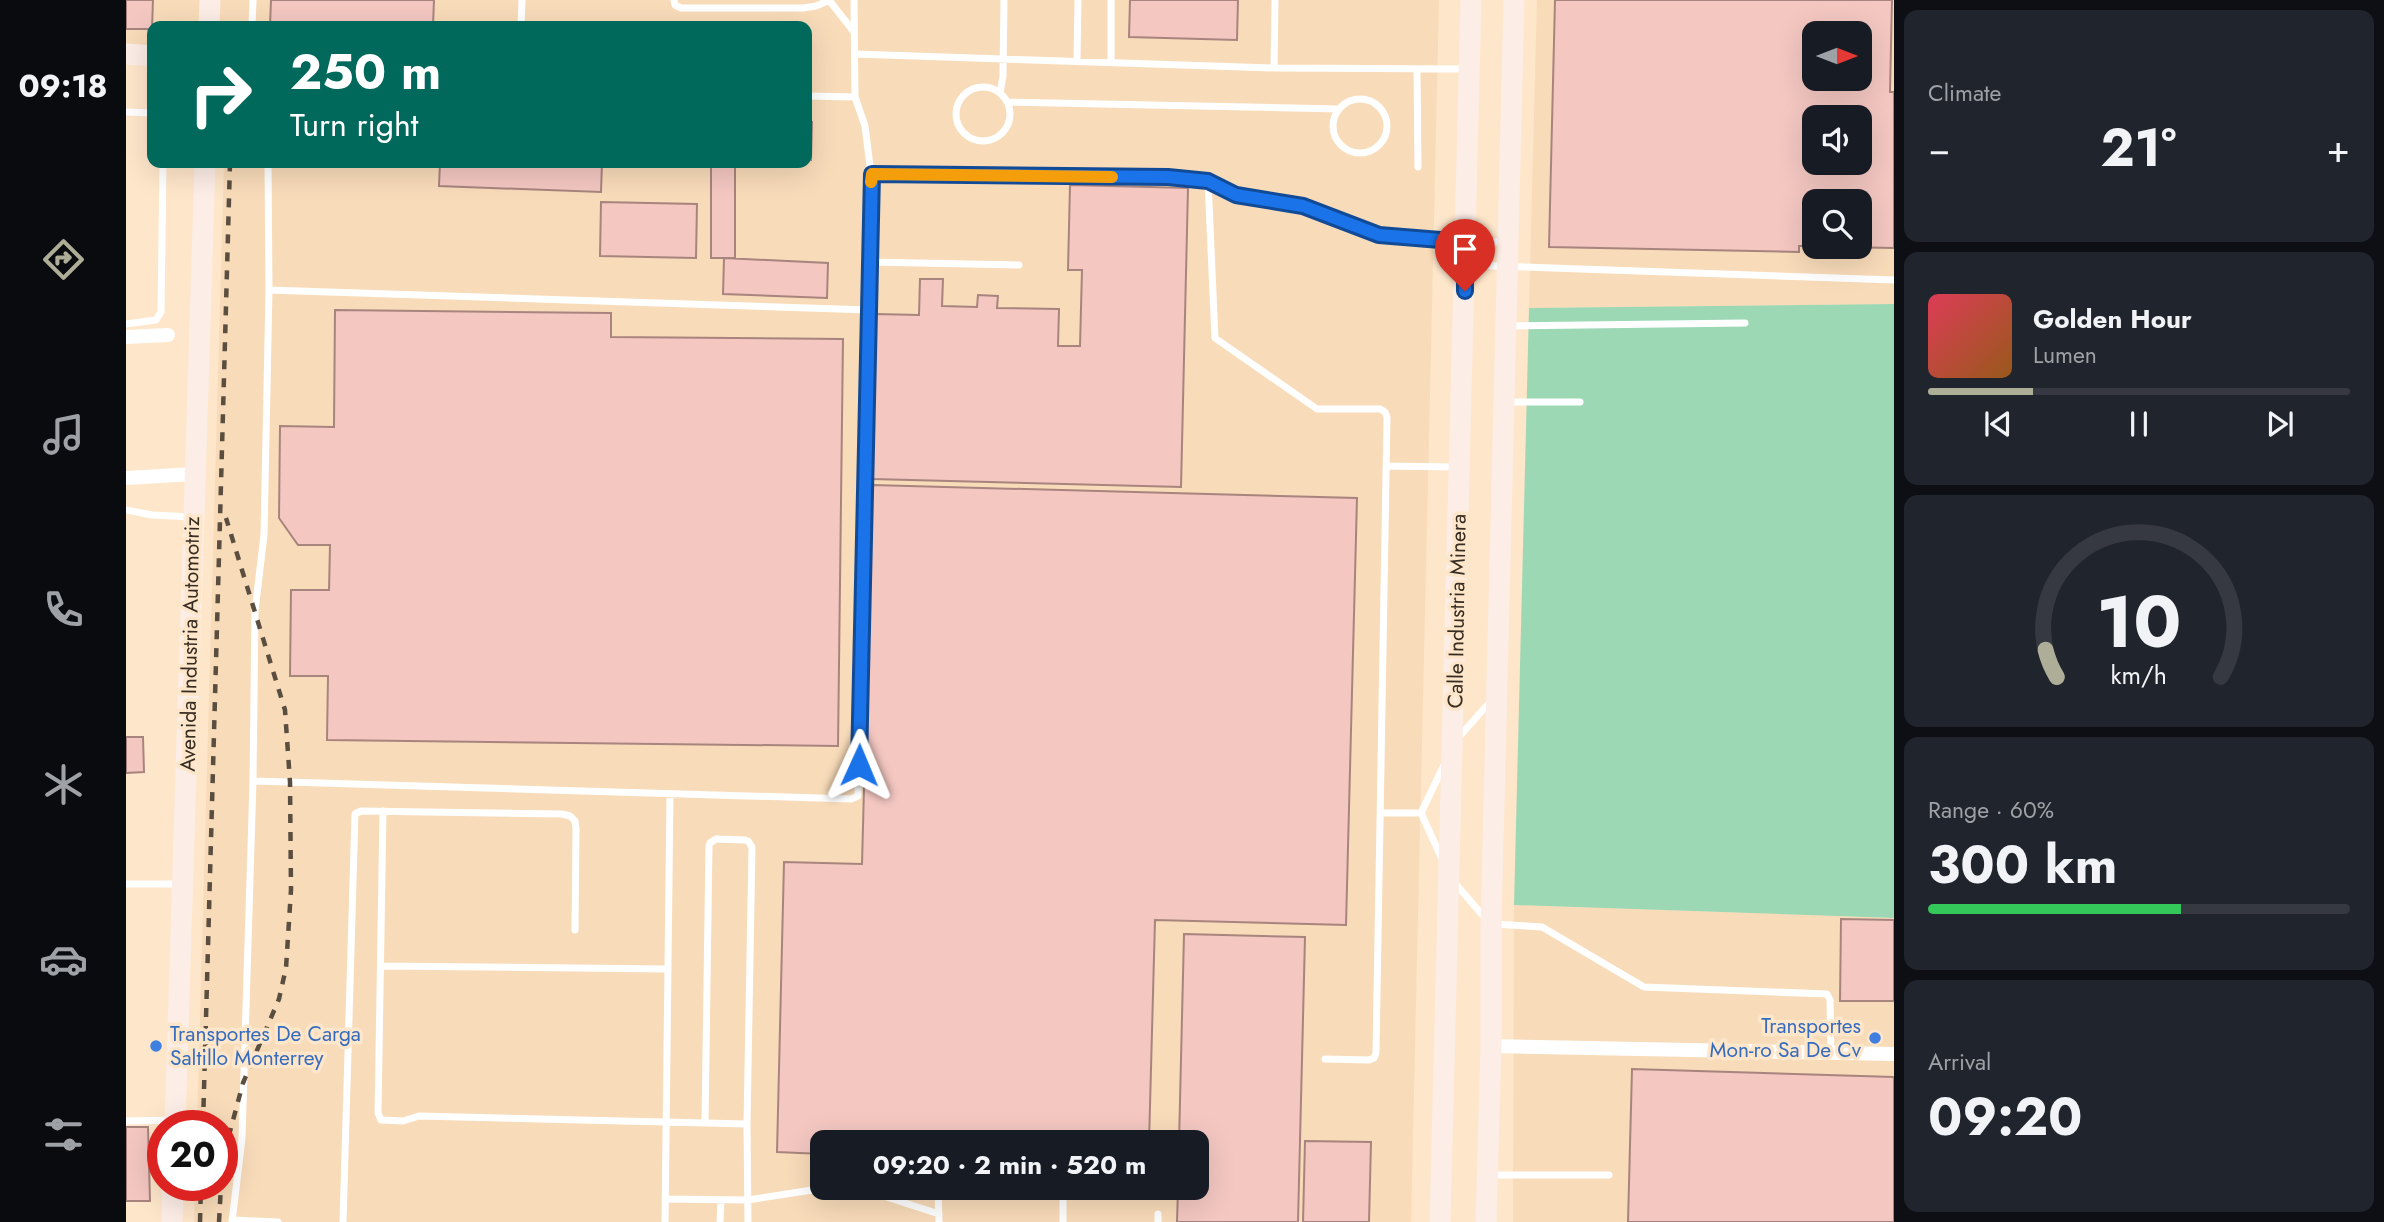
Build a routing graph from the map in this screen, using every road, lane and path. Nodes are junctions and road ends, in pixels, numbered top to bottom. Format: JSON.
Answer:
{"nodes":[{"id":1,"x":209,"y":0,"type":"edge"},
{"id":2,"x":253,"y":0,"type":"edge"},
{"id":3,"x":522,"y":0,"type":"edge"},
{"id":4,"x":674,"y":0,"type":"edge"},
{"id":5,"x":794,"y":0,"type":"edge"},
{"id":6,"x":830,"y":0,"type":"edge"},
{"id":7,"x":854,"y":0,"type":"edge"},
{"id":8,"x":1004,"y":0,"type":"edge"},
{"id":9,"x":1078,"y":0,"type":"edge"},
{"id":10,"x":1111,"y":0,"type":"edge"},
{"id":11,"x":1275,"y":0,"type":"edge"},
{"id":12,"x":1471,"y":0,"type":"edge"},
{"id":13,"x":1514,"y":0,"type":"edge"},
{"id":14,"x":803,"y":8,"type":"junction"},
{"id":15,"x":209,"y":21,"type":"edge"},
{"id":16,"x":252,"y":21,"type":"edge"},
{"id":17,"x":521,"y":21,"type":"edge"},
{"id":18,"x":854,"y":33,"type":"junction"},
{"id":19,"x":126,"y":54,"type":"edge"},
{"id":20,"x":855,"y":54,"type":"junction"},
{"id":21,"x":147,"y":56,"type":"edge"},
{"id":22,"x":1003,"y":59,"type":"junction"},
{"id":23,"x":1077,"y":60,"type":"junction"},
{"id":24,"x":1111,"y":62,"type":"junction"},
{"id":25,"x":1274,"y":68,"type":"junction"},
{"id":26,"x":1468,"y":69,"type":"junction"},
{"id":27,"x":1417,"y":71,"type":"junction"},
{"id":28,"x":1000,"y":93,"type":"junction"},
{"id":29,"x":812,"y":96,"type":"edge"},
{"id":30,"x":855,"y":97,"type":"junction"},
{"id":31,"x":1007,"y":102,"type":"junction"},
{"id":32,"x":1339,"y":109,"type":"junction"},
{"id":33,"x":126,"y":112,"type":"edge"},
{"id":34,"x":147,"y":113,"type":"edge"},
{"id":35,"x":1418,"y":167,"type":"dead end"},
{"id":36,"x":163,"y":168,"type":"edge"},
{"id":37,"x":205,"y":168,"type":"edge"},
{"id":38,"x":268,"y":168,"type":"edge"},
{"id":39,"x":872,"y":174,"type":"junction"},
{"id":40,"x":1208,"y":181,"type":"junction"},
{"id":41,"x":1465,"y":242,"type":"junction"},
{"id":42,"x":1508,"y":242,"type":"junction"},
{"id":43,"x":870,"y":262,"type":"junction"},
{"id":44,"x":1019,"y":265,"type":"dead end"},
{"id":45,"x":1465,"y":265,"type":"junction"},
{"id":46,"x":1507,"y":267,"type":"junction"},
{"id":47,"x":1894,"y":280,"type":"edge"},
{"id":48,"x":269,"y":290,"type":"junction"},
{"id":49,"x":869,"y":310,"type":"junction"},
{"id":50,"x":1745,"y":323,"type":"dead end"},
{"id":51,"x":126,"y":324,"type":"edge"},
{"id":52,"x":1506,"y":326,"type":"junction"},
{"id":53,"x":168,"y":335,"type":"dead end"},
{"id":54,"x":126,"y":337,"type":"edge"},
{"id":55,"x":1504,"y":402,"type":"junction"},
{"id":56,"x":1580,"y":402,"type":"dead end"},
{"id":57,"x":1387,"y":466,"type":"junction"},
{"id":58,"x":1460,"y":467,"type":"junction"},
{"id":59,"x":194,"y":474,"type":"junction"},
{"id":60,"x":126,"y":478,"type":"edge"},
{"id":61,"x":126,"y":510,"type":"edge"},
{"id":62,"x":193,"y":517,"type":"junction"},
{"id":63,"x":1498,"y":693,"type":"junction"},
{"id":64,"x":1454,"y":743,"type":"junction"},
{"id":65,"x":253,"y":781,"type":"junction"},
{"id":66,"x":670,"y":794,"type":"junction"},
{"id":67,"x":383,"y":811,"type":"junction"},
{"id":68,"x":1381,"y":813,"type":"junction"},
{"id":69,"x":1421,"y":813,"type":"junction"},
{"id":70,"x":1450,"y":877,"type":"junction"},
{"id":71,"x":126,"y":884,"type":"edge"},
{"id":72,"x":183,"y":884,"type":"junction"},
{"id":73,"x":1491,"y":924,"type":"junction"},
{"id":74,"x":575,"y":930,"type":"dead end"},
{"id":75,"x":382,"y":966,"type":"junction"},
{"id":76,"x":667,"y":969,"type":"junction"},
{"id":77,"x":1491,"y":1046,"type":"junction"},
{"id":78,"x":1831,"y":1052,"type":"junction"},
{"id":79,"x":1894,"y":1055,"type":"edge"},
{"id":80,"x":1325,"y":1059,"type":"dead end"},
{"id":81,"x":175,"y":1110,"type":"edge"},
{"id":82,"x":126,"y":1121,"type":"edge"},
{"id":83,"x":147,"y":1122,"type":"edge"},
{"id":84,"x":665,"y":1122,"type":"junction"},
{"id":85,"x":705,"y":1123,"type":"junction"},
{"id":86,"x":747,"y":1124,"type":"junction"},
{"id":87,"x":1487,"y":1175,"type":"junction"},
{"id":88,"x":1609,"y":1175,"type":"dead end"},
{"id":89,"x":810,"y":1190,"type":"edge"},
{"id":90,"x":665,"y":1199,"type":"junction"},
{"id":91,"x":748,"y":1200,"type":"junction"},
{"id":92,"x":890,"y":1200,"type":"edge"},
{"id":93,"x":939,"y":1200,"type":"edge"},
{"id":94,"x":1063,"y":1200,"type":"edge"},
{"id":95,"x":173,"y":1201,"type":"edge"},
{"id":96,"x":721,"y":1201,"type":"junction"},
{"id":97,"x":939,"y":1218,"type":"edge"},
{"id":98,"x":232,"y":1221,"type":"edge"},
{"id":99,"x":172,"y":1222,"type":"edge"},
{"id":100,"x":278,"y":1222,"type":"edge"},
{"id":101,"x":343,"y":1222,"type":"edge"},
{"id":102,"x":665,"y":1222,"type":"edge"},
{"id":103,"x":720,"y":1222,"type":"edge"},
{"id":104,"x":748,"y":1222,"type":"edge"},
{"id":105,"x":1063,"y":1222,"type":"edge"},
{"id":106,"x":1440,"y":1222,"type":"edge"},
{"id":107,"x":1486,"y":1222,"type":"edge"}],
"edges":[{"from":1,"to":15,"type":"main road"},
{"from":2,"to":16,"type":"lane"},
{"from":3,"to":17,"type":"lane"},
{"from":4,"to":14,"type":"lane"},
{"from":5,"to":14,"type":"lane"},
{"from":6,"to":14,"type":"lane"},
{"from":6,"to":18,"type":"lane"},
{"from":7,"to":18,"type":"lane"},
{"from":8,"to":22,"type":"lane"},
{"from":9,"to":23,"type":"lane"},
{"from":10,"to":24,"type":"lane"},
{"from":11,"to":25,"type":"lane"},
{"from":12,"to":26,"type":"main road","name":"Calle Industria Minera"},
{"from":13,"to":42,"type":"main road","name":"Calle Industria Minera"},
{"from":18,"to":20,"type":"lane"},
{"from":19,"to":21,"type":"main road"},
{"from":20,"to":22,"type":"lane"},
{"from":20,"to":30,"type":"lane"},
{"from":22,"to":23,"type":"lane"},
{"from":22,"to":28,"type":"lane"},
{"from":23,"to":24,"type":"lane"},
{"from":24,"to":25,"type":"lane"},
{"from":25,"to":27,"type":"lane"},
{"from":26,"to":27,"type":"lane"},
{"from":26,"to":41,"type":"main road","name":"Calle Industria Minera"},
{"from":27,"to":35,"type":"lane"},
{"from":28,"to":31,"type":"lane"},
{"from":28,"to":31,"type":"lane"},
{"from":29,"to":30,"type":"lane"},
{"from":30,"to":39,"type":"lane"},
{"from":31,"to":32,"type":"lane"},
{"from":32,"to":32,"type":"lane"},
{"from":33,"to":34,"type":"lane"},
{"from":36,"to":51,"type":"lane"},
{"from":37,"to":59,"type":"main road","name":"Avenida Industria Automotriz"},
{"from":38,"to":48,"type":"lane"},
{"from":39,"to":40,"type":"lane"},
{"from":39,"to":43,"type":"lane"},
{"from":40,"to":41,"type":"lane"},
{"from":40,"to":57,"type":"lane"},
{"from":41,"to":42,"type":"lane"},
{"from":41,"to":45,"type":"main road","name":"Calle Industria Minera"},
{"from":42,"to":46,"type":"main road","name":"Calle Industria Minera"},
{"from":43,"to":44,"type":"lane"},
{"from":43,"to":49,"type":"lane"},
{"from":45,"to":46,"type":"lane"},
{"from":45,"to":58,"type":"main road","name":"Calle Industria Minera"},
{"from":46,"to":47,"type":"lane"},
{"from":46,"to":52,"type":"main road","name":"Calle Industria Minera"},
{"from":48,"to":49,"type":"lane"},
{"from":48,"to":65,"type":"lane"},
{"from":49,"to":66,"type":"lane"},
{"from":50,"to":52,"type":"lane"},
{"from":52,"to":55,"type":"main road","name":"Calle Industria Minera"},
{"from":53,"to":54,"type":"street"},
{"from":55,"to":56,"type":"lane"},
{"from":55,"to":63,"type":"main road","name":"Calle Industria Minera"},
{"from":57,"to":58,"type":"lane"},
{"from":57,"to":68,"type":"lane"},
{"from":58,"to":64,"type":"main road","name":"Calle Industria Minera"},
{"from":59,"to":60,"type":"street"},
{"from":59,"to":62,"type":"main road","name":"Avenida Industria Automotriz"},
{"from":61,"to":62,"type":"lane"},
{"from":62,"to":72,"type":"main road","name":"Avenida Industria Automotriz"},
{"from":63,"to":64,"type":"lane"},
{"from":63,"to":73,"type":"main road","name":"Calle Industria Minera"},
{"from":64,"to":69,"type":"lane"},
{"from":64,"to":70,"type":"main road","name":"Calle Industria Minera"},
{"from":65,"to":66,"type":"lane"},
{"from":65,"to":98,"type":"lane"},
{"from":66,"to":76,"type":"lane"},
{"from":67,"to":74,"type":"lane"},
{"from":67,"to":75,"type":"lane"},
{"from":67,"to":101,"type":"lane"},
{"from":68,"to":69,"type":"lane"},
{"from":68,"to":80,"type":"lane"},
{"from":69,"to":70,"type":"lane"},
{"from":70,"to":73,"type":"lane"},
{"from":70,"to":106,"type":"main road","name":"Calle Industria Minera"},
{"from":71,"to":72,"type":"lane"},
{"from":72,"to":81,"type":"main road","name":"Avenida Industria Automotriz"},
{"from":73,"to":77,"type":"main road","name":"Calle Industria Minera"},
{"from":73,"to":78,"type":"lane"},
{"from":75,"to":76,"type":"lane"},
{"from":75,"to":84,"type":"lane"},
{"from":76,"to":84,"type":"lane"},
{"from":77,"to":78,"type":"street"},
{"from":77,"to":87,"type":"main road","name":"Calle Industria Minera"},
{"from":78,"to":79,"type":"street"},
{"from":82,"to":83,"type":"lane"},
{"from":84,"to":85,"type":"lane"},
{"from":84,"to":90,"type":"lane"},
{"from":85,"to":86,"type":"lane"},
{"from":85,"to":86,"type":"lane"},
{"from":86,"to":91,"type":"lane"},
{"from":87,"to":88,"type":"lane"},
{"from":87,"to":107,"type":"main road","name":"Calle Industria Minera"},
{"from":89,"to":91,"type":"lane"},
{"from":90,"to":96,"type":"lane"},
{"from":90,"to":102,"type":"lane"},
{"from":91,"to":96,"type":"lane"},
{"from":91,"to":104,"type":"lane"},
{"from":92,"to":97,"type":"lane"},
{"from":93,"to":97,"type":"lane"},
{"from":94,"to":105,"type":"lane"},
{"from":95,"to":99,"type":"main road"},
{"from":96,"to":103,"type":"lane"},
{"from":98,"to":100,"type":"lane"}]}
